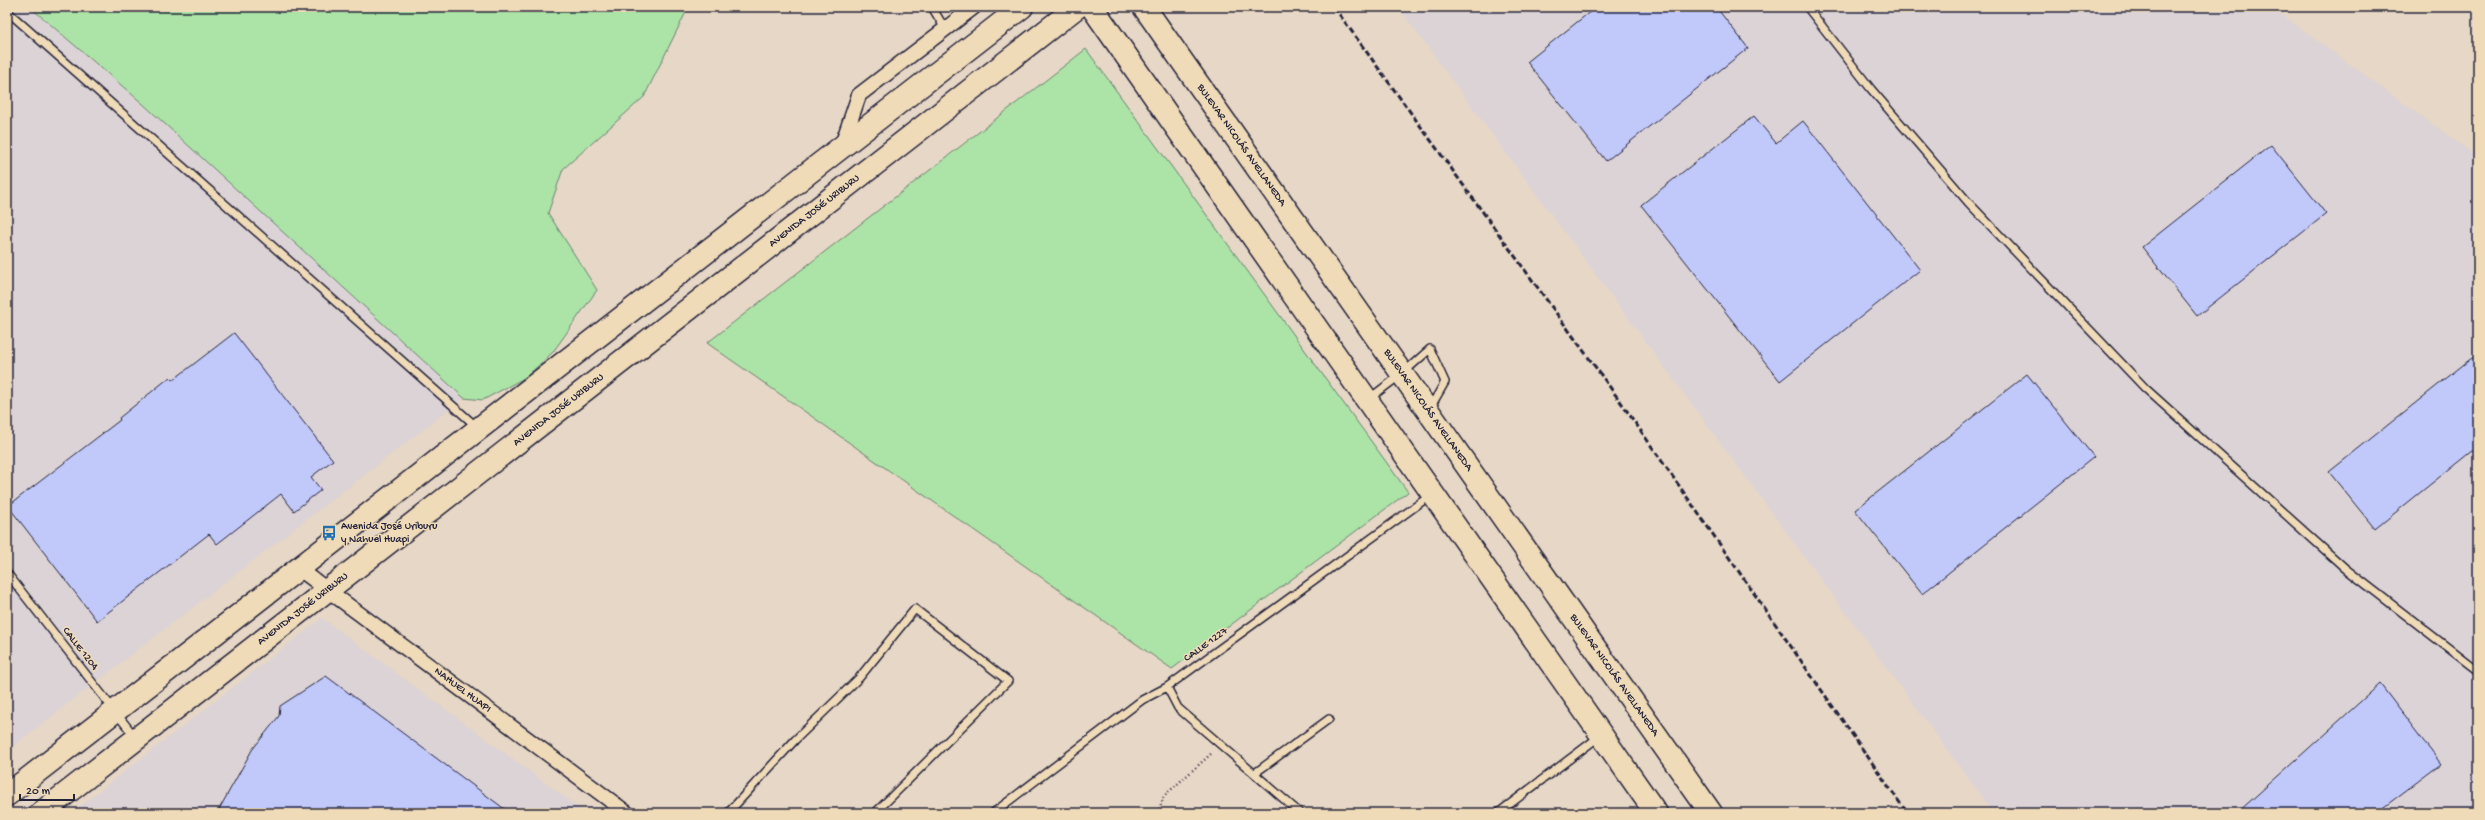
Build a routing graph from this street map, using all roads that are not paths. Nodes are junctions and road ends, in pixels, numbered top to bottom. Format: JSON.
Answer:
{"nodes":[{"id":1,"x":932,"y":7,"type":"edge"},
{"id":2,"x":974,"y":7,"type":"edge"},
{"id":3,"x":1022,"y":7,"type":"edge"},
{"id":4,"x":1077,"y":7,"type":"edge"},
{"id":5,"x":1092,"y":7,"type":"edge"},
{"id":6,"x":1144,"y":7,"type":"edge"},
{"id":7,"x":1807,"y":7,"type":"edge"},
{"id":8,"x":7,"y":11,"type":"edge"},
{"id":9,"x":945,"y":29,"type":"junction"},
{"id":10,"x":842,"y":147,"type":"junction"},
{"id":11,"x":1403,"y":373,"type":"junction"},
{"id":12,"x":1367,"y":400,"type":"junction"},
{"id":13,"x":1428,"y":410,"type":"junction"},
{"id":14,"x":479,"y":428,"type":"junction"},
{"id":15,"x":1433,"y":494,"type":"junction"},
{"id":16,"x":298,"y":568,"type":"junction"},
{"id":17,"x":7,"y":573,"type":"edge"},
{"id":18,"x":326,"y":591,"type":"junction"},
{"id":19,"x":2478,"y":671,"type":"edge"},
{"id":20,"x":1167,"y":687,"type":"junction"},
{"id":21,"x":115,"y":711,"type":"junction"},
{"id":22,"x":1329,"y":719,"type":"dead end"},
{"id":23,"x":1602,"y":735,"type":"junction"},
{"id":24,"x":136,"y":738,"type":"junction"},
{"id":25,"x":1255,"y":773,"type":"junction"},
{"id":26,"x":7,"y":795,"type":"edge"},
{"id":27,"x":41,"y":813,"type":"edge"},
{"id":28,"x":627,"y":813,"type":"edge"},
{"id":29,"x":728,"y":813,"type":"edge"},
{"id":30,"x":875,"y":813,"type":"edge"},
{"id":31,"x":993,"y":813,"type":"edge"},
{"id":32,"x":1300,"y":813,"type":"edge"},
{"id":33,"x":1498,"y":813,"type":"edge"},
{"id":34,"x":1656,"y":813,"type":"edge"},
{"id":35,"x":1711,"y":813,"type":"edge"}],
"edges":[{"from":1,"to":9,"type":"lane"},
{"from":2,"to":9,"type":"street"},
{"from":3,"to":10,"type":"main road"},
{"from":4,"to":18,"type":"main road","name":"AVENIDA JOSÉ URIBURU"},
{"from":5,"to":12,"type":"main road"},
{"from":6,"to":11,"type":"main road","name":"BULEVAR NICOLÁS AVELLANEDA"},
{"from":7,"to":19,"type":"lane"},
{"from":8,"to":14,"type":"lane"},
{"from":9,"to":10,"type":"street"},
{"from":10,"to":14,"type":"main road"},
{"from":11,"to":12,"type":"lane"},
{"from":11,"to":13,"type":"main road","name":"BULEVAR NICOLÁS AVELLANEDA"},
{"from":11,"to":13,"type":"lane"},
{"from":12,"to":15,"type":"main road"},
{"from":13,"to":35,"type":"main road","name":"BULEVAR NICOLÁS AVELLANEDA"},
{"from":14,"to":16,"type":"main road"},
{"from":15,"to":20,"type":"lane","name":"CALLE 1227"},
{"from":15,"to":23,"type":"main road"},
{"from":16,"to":18,"type":"street","name":"NAHUEL HUAPI"},
{"from":16,"to":21,"type":"main road"},
{"from":17,"to":21,"type":"lane","name":"CALLE 1204"},
{"from":18,"to":24,"type":"main road","name":"AVENIDA JOSÉ URIBURU"},
{"from":18,"to":28,"type":"street","name":"NAHUEL HUAPI"},
{"from":20,"to":25,"type":"lane"},
{"from":20,"to":31,"type":"lane","name":"CALLE 1227"},
{"from":21,"to":24,"type":"lane","name":"CALLE 1204"},
{"from":21,"to":26,"type":"main road"},
{"from":22,"to":25,"type":"lane"},
{"from":23,"to":33,"type":"lane"},
{"from":23,"to":34,"type":"main road"},
{"from":24,"to":27,"type":"main road","name":"AVENIDA JOSÉ URIBURU"},
{"from":25,"to":32,"type":"lane"},
{"from":29,"to":30,"type":"lane"}]}
